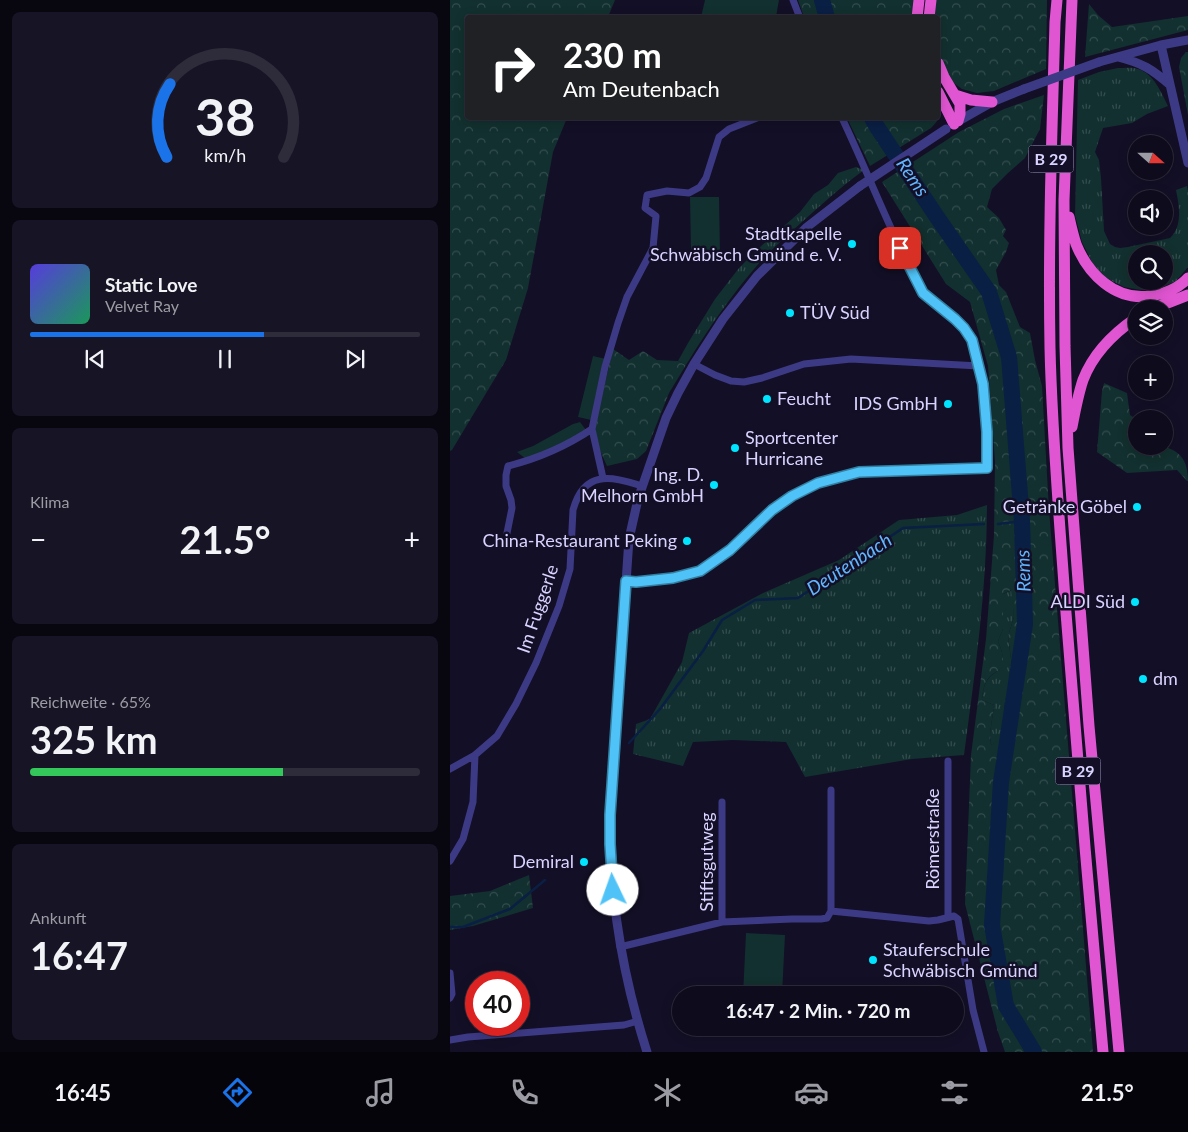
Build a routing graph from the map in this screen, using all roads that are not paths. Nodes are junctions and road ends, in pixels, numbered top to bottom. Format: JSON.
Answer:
{"nodes":[{"id":1,"x":793,"y":0,"type":"edge"},
{"id":2,"x":919,"y":0,"type":"edge"},
{"id":3,"x":931,"y":0,"type":"edge"},
{"id":4,"x":1051,"y":0,"type":"edge"},
{"id":5,"x":1057,"y":0,"type":"edge"},
{"id":6,"x":1072,"y":0,"type":"edge"},
{"id":7,"x":799,"y":15,"type":"edge"},
{"id":8,"x":917,"y":15,"type":"edge"},
{"id":9,"x":929,"y":15,"type":"edge"},
{"id":10,"x":1055,"y":22,"type":"junction"},
{"id":11,"x":1188,"y":40,"type":"edge"},
{"id":12,"x":1161,"y":45,"type":"junction"},
{"id":13,"x":1116,"y":57,"type":"junction"},
{"id":14,"x":940,"y":68,"type":"edge"},
{"id":15,"x":1170,"y":85,"type":"junction"},
{"id":16,"x":955,"y":95,"type":"junction"},
{"id":17,"x":940,"y":97,"type":"edge"},
{"id":18,"x":992,"y":102,"type":"junction"},
{"id":19,"x":752,"y":120,"type":"edge"},
{"id":20,"x":843,"y":120,"type":"edge"},
{"id":21,"x":952,"y":125,"type":"junction"},
{"id":22,"x":1188,"y":163,"type":"edge"},
{"id":23,"x":1064,"y":200,"type":"junction"},
{"id":24,"x":1185,"y":283,"type":"edge"},
{"id":25,"x":1188,"y":295,"type":"edge"},
{"id":26,"x":1173,"y":301,"type":"edge"},
{"id":27,"x":1128,"y":324,"type":"edge"},
{"id":28,"x":694,"y":364,"type":"junction"},
{"id":29,"x":979,"y":366,"type":"junction"},
{"id":30,"x":592,"y":429,"type":"junction"},
{"id":31,"x":1068,"y":448,"type":"junction"},
{"id":32,"x":603,"y":478,"type":"junction"},
{"id":33,"x":642,"y":486,"type":"junction"},
{"id":34,"x":507,"y":533,"type":"dead end"},
{"id":35,"x":626,"y":581,"type":"junction"},
{"id":36,"x":476,"y":755,"type":"junction"},
{"id":37,"x":948,"y":761,"type":"dead end"},
{"id":38,"x":450,"y":769,"type":"edge"},
{"id":39,"x":831,"y":790,"type":"dead end"},
{"id":40,"x":722,"y":802,"type":"dead end"},
{"id":41,"x":450,"y":861,"type":"edge"},
{"id":42,"x":831,"y":911,"type":"junction"},
{"id":43,"x":952,"y":917,"type":"junction"},
{"id":44,"x":722,"y":922,"type":"junction"},
{"id":45,"x":620,"y":948,"type":"junction"},
{"id":46,"x":450,"y":973,"type":"edge"},
{"id":47,"x":450,"y":998,"type":"edge"},
{"id":48,"x":638,"y":1021,"type":"junction"},
{"id":49,"x":450,"y":1040,"type":"edge"},
{"id":50,"x":647,"y":1052,"type":"edge"},
{"id":51,"x":984,"y":1052,"type":"edge"},
{"id":52,"x":1103,"y":1052,"type":"edge"},
{"id":53,"x":1119,"y":1052,"type":"edge"}],
"edges":[{"from":1,"to":7,"type":"street"},
{"from":2,"to":8,"type":"highway"},
{"from":3,"to":9,"type":"highway"},
{"from":4,"to":10,"type":"highway"},
{"from":5,"to":10,"type":"highway","number":"B 29"},
{"from":6,"to":23,"type":"highway","number":"B 29"},
{"from":10,"to":52,"type":"highway","number":"B 29"},
{"from":11,"to":12,"type":"street"},
{"from":12,"to":13,"type":"street"},
{"from":12,"to":15,"type":"street"},
{"from":13,"to":15,"type":"street"},
{"from":13,"to":18,"type":"street","bridge":true},
{"from":14,"to":16,"type":"highway"},
{"from":15,"to":22,"type":"street"},
{"from":16,"to":18,"type":"highway"},
{"from":16,"to":21,"type":"highway"},
{"from":17,"to":21,"type":"highway"},
{"from":18,"to":21,"type":"street"},
{"from":19,"to":30,"type":"street"},
{"from":20,"to":29,"type":"street"},
{"from":21,"to":28,"type":"street","bridge":true},
{"from":23,"to":24,"type":"highway"},
{"from":23,"to":31,"type":"highway","number":"B 29"},
{"from":25,"to":26,"type":"highway"},
{"from":27,"to":31,"type":"highway"},
{"from":28,"to":29,"type":"street"},
{"from":28,"to":33,"type":"street"},
{"from":29,"to":35,"type":"street"},
{"from":30,"to":32,"type":"street"},
{"from":30,"to":34,"type":"street"},
{"from":31,"to":53,"type":"highway","number":"B 29"},
{"from":32,"to":33,"type":"street"},
{"from":32,"to":36,"type":"street","name":"Im Fuggerle"},
{"from":33,"to":35,"type":"street"},
{"from":35,"to":45,"type":"street"},
{"from":36,"to":38,"type":"street","name":"Im Fuggerle"},
{"from":36,"to":41,"type":"street"},
{"from":37,"to":43,"type":"street","name":"Römerstraße"},
{"from":39,"to":42,"type":"street"},
{"from":40,"to":44,"type":"street","name":"Stiftsgutweg"},
{"from":42,"to":43,"type":"street"},
{"from":42,"to":44,"type":"street","name":"Stiftsgutweg"},
{"from":43,"to":51,"type":"street","name":"Römerstraße"},
{"from":44,"to":45,"type":"street","name":"Stiftsgutweg"},
{"from":45,"to":48,"type":"street"},
{"from":46,"to":47,"type":"street"},
{"from":48,"to":49,"type":"street"},
{"from":48,"to":50,"type":"street"}]}
